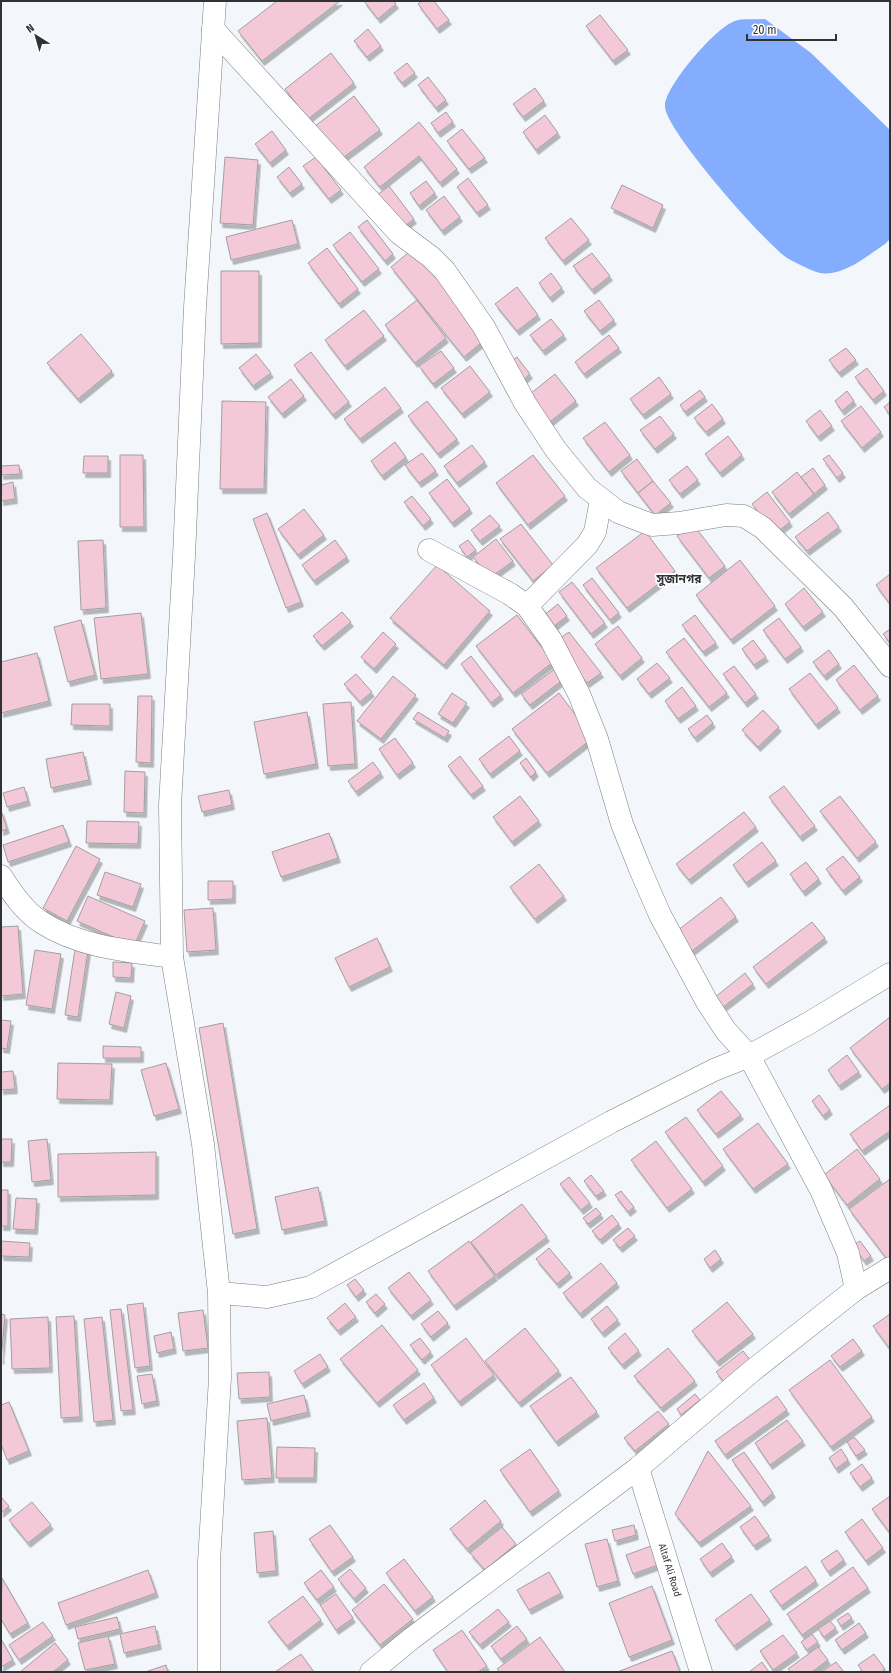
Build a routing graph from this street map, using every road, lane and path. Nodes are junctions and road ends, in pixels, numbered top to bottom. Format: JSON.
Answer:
{"nodes":[{"id":1,"x":215,"y":1,"type":"edge"},
{"id":2,"x":213,"y":30,"type":"junction"},
{"id":3,"x":601,"y":500,"type":"junction"},
{"id":4,"x":429,"y":550,"type":"dead end"},
{"id":5,"x":527,"y":606,"type":"junction"},
{"id":6,"x":890,"y":666,"type":"edge"},
{"id":7,"x":1,"y":876,"type":"edge"},
{"id":8,"x":172,"y":957,"type":"junction"},
{"id":9,"x":890,"y":974,"type":"edge"},
{"id":10,"x":749,"y":1056,"type":"junction"},
{"id":11,"x":890,"y":1268,"type":"edge"},
{"id":12,"x":856,"y":1289,"type":"junction"},
{"id":13,"x":219,"y":1293,"type":"junction"},
{"id":14,"x":638,"y":1468,"type":"junction"},
{"id":15,"x":209,"y":1672,"type":"edge"},
{"id":16,"x":371,"y":1672,"type":"edge"},
{"id":17,"x":701,"y":1672,"type":"edge"}],
"edges":[{"from":1,"to":2,"type":"street"},
{"from":2,"to":3,"type":"street"},
{"from":2,"to":8,"type":"street"},
{"from":3,"to":5,"type":"street"},
{"from":3,"to":6,"type":"street"},
{"from":4,"to":5,"type":"street"},
{"from":5,"to":10,"type":"street"},
{"from":7,"to":8,"type":"street"},
{"from":8,"to":13,"type":"street"},
{"from":9,"to":10,"type":"street"},
{"from":10,"to":12,"type":"street"},
{"from":10,"to":13,"type":"street"},
{"from":11,"to":12,"type":"street"},
{"from":12,"to":14,"type":"street"},
{"from":13,"to":15,"type":"street"},
{"from":14,"to":16,"type":"street"},
{"from":14,"to":17,"type":"street","name":"Altaf Ali Road"}]}
